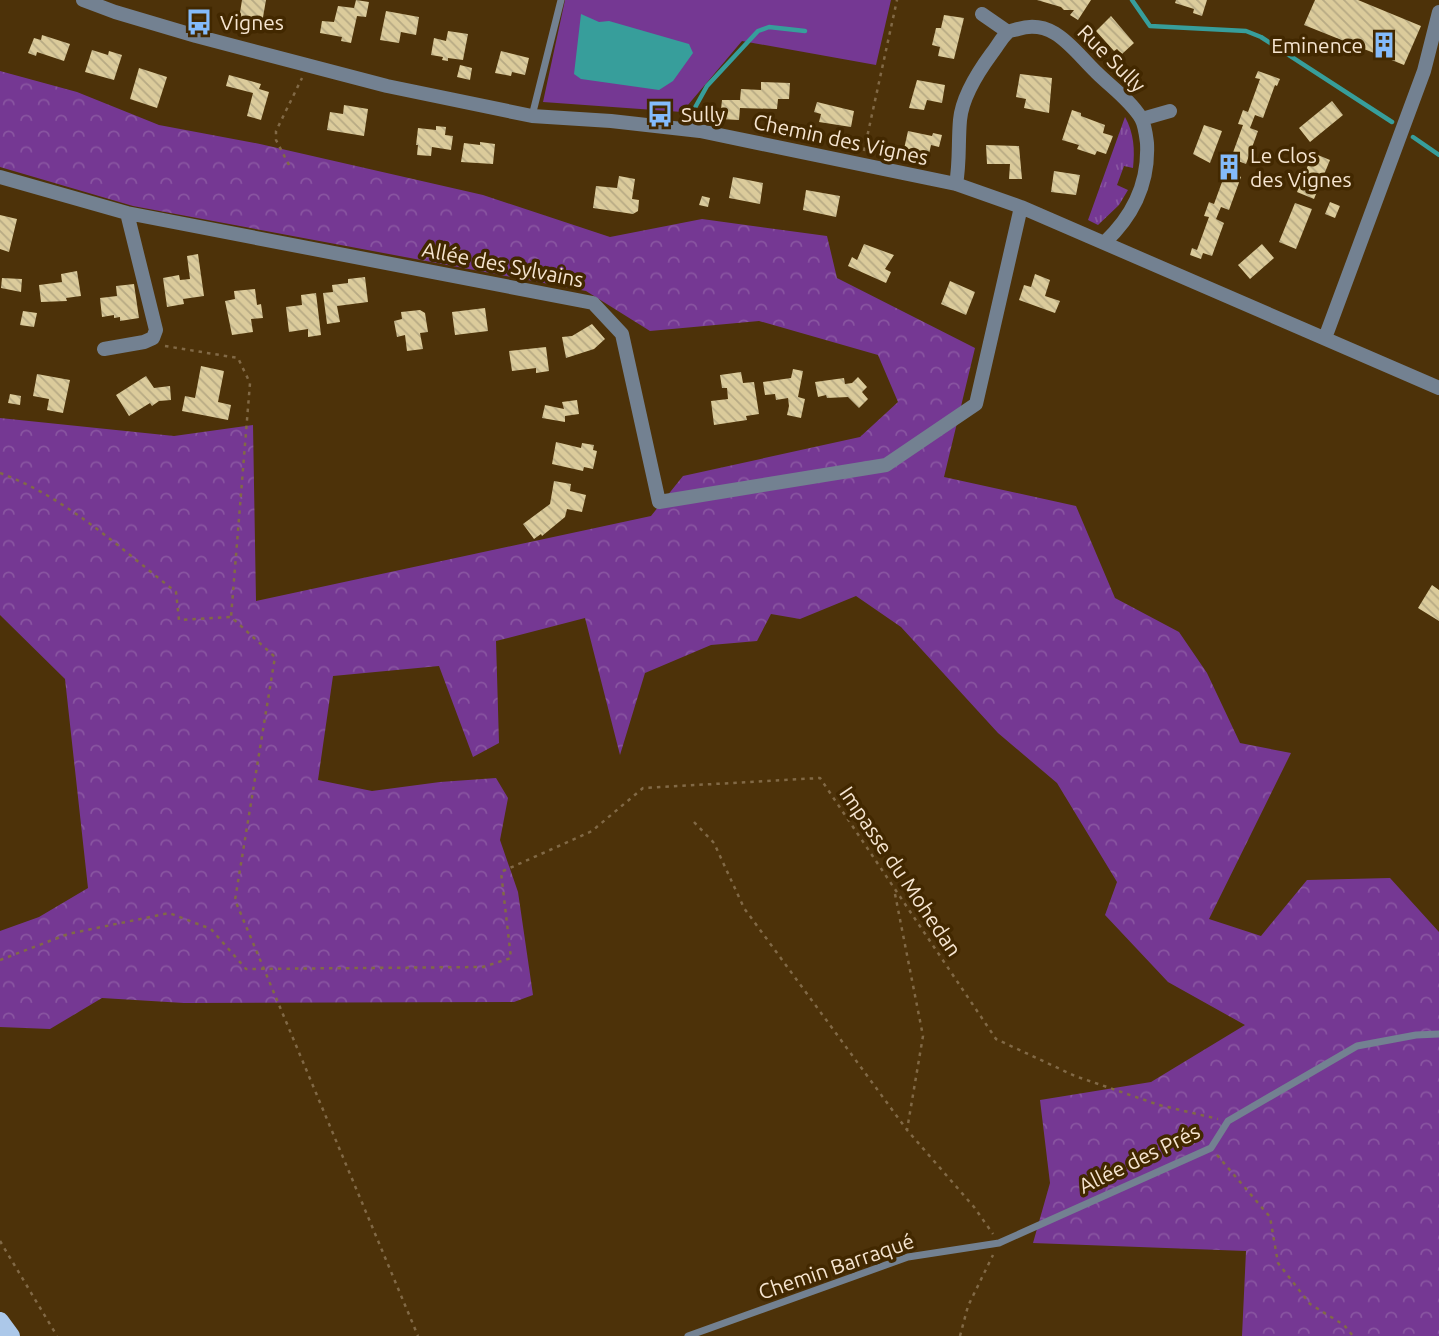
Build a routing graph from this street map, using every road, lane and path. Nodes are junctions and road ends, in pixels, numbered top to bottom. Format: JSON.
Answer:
{"nodes":[{"id":1,"x":83,"y":0,"type":"edge"},
{"id":2,"x":561,"y":0,"type":"edge"},
{"id":3,"x":897,"y":0,"type":"edge"},
{"id":4,"x":116,"y":6,"type":"edge"},
{"id":5,"x":1439,"y":12,"type":"edge"},
{"id":6,"x":982,"y":14,"type":"dead end"},
{"id":7,"x":1008,"y":32,"type":"junction"},
{"id":8,"x":307,"y":65,"type":"junction"},
{"id":9,"x":1170,"y":111,"type":"dead end"},
{"id":10,"x":532,"y":116,"type":"junction"},
{"id":11,"x":1142,"y":119,"type":"junction"},
{"id":12,"x":862,"y":164,"type":"junction"},
{"id":13,"x":289,"y":165,"type":"dead end"},
{"id":14,"x":0,"y":177,"type":"edge"},
{"id":15,"x":956,"y":184,"type":"junction"},
{"id":16,"x":1021,"y":207,"type":"junction"},
{"id":17,"x":127,"y":213,"type":"junction"},
{"id":18,"x":1104,"y":243,"type":"junction"},
{"id":19,"x":1325,"y":338,"type":"junction"},
{"id":20,"x":144,"y":342,"type":"junction"},
{"id":21,"x":104,"y":349,"type":"dead end"},
{"id":22,"x":1439,"y":388,"type":"edge"},
{"id":23,"x":0,"y":472,"type":"edge"},
{"id":24,"x":231,"y":617,"type":"junction"},
{"id":25,"x":694,"y":822,"type":"dead end"},
{"id":26,"x":894,"y":890,"type":"junction"},
{"id":27,"x":0,"y":960,"type":"edge"},
{"id":28,"x":265,"y":969,"type":"junction"},
{"id":29,"x":1439,"y":1034,"type":"edge"},
{"id":30,"x":1228,"y":1121,"type":"junction"},
{"id":31,"x":907,"y":1130,"type":"junction"},
{"id":32,"x":1211,"y":1148,"type":"junction"},
{"id":33,"x":0,"y":1241,"type":"edge"},
{"id":34,"x":999,"y":1243,"type":"junction"},
{"id":35,"x":0,"y":1321,"type":"edge"},
{"id":36,"x":0,"y":1327,"type":"edge"},
{"id":37,"x":4,"y":1336,"type":"edge"},
{"id":38,"x":11,"y":1336,"type":"edge"},
{"id":39,"x":57,"y":1336,"type":"edge"},
{"id":40,"x":418,"y":1336,"type":"edge"},
{"id":41,"x":688,"y":1336,"type":"edge"},
{"id":42,"x":960,"y":1336,"type":"edge"},
{"id":43,"x":1353,"y":1336,"type":"edge"}],
"edges":[{"from":1,"to":4,"type":"street","name":"Chemin des Vignes"},
{"from":2,"to":10,"type":"lane"},
{"from":3,"to":12,"type":"path"},
{"from":4,"to":8,"type":"street","name":"Chemin des Vignes"},
{"from":5,"to":19,"type":"street"},
{"from":6,"to":7,"type":"street"},
{"from":7,"to":11,"type":"street","name":"Rue Sully"},
{"from":7,"to":15,"type":"street"},
{"from":8,"to":10,"type":"street","name":"Chemin des Vignes"},
{"from":8,"to":13,"type":"path"},
{"from":9,"to":11,"type":"street","name":"Rue Sully"},
{"from":10,"to":12,"type":"street","name":"Chemin des Vignes"},
{"from":11,"to":18,"type":"street","name":"Rue Sully"},
{"from":12,"to":15,"type":"street","name":"Chemin des Vignes"},
{"from":14,"to":17,"type":"street"},
{"from":15,"to":16,"type":"street","name":"Chemin des Vignes"},
{"from":16,"to":17,"type":"street","name":"Allée des Sylvains"},
{"from":16,"to":18,"type":"street","name":"Chemin des Vignes"},
{"from":17,"to":20,"type":"street"},
{"from":18,"to":19,"type":"street","name":"Chemin des Vignes"},
{"from":19,"to":22,"type":"street","name":"Chemin des Vignes"},
{"from":20,"to":21,"type":"street"},
{"from":20,"to":24,"type":"path"},
{"from":23,"to":24,"type":"path"},
{"from":24,"to":28,"type":"path"},
{"from":25,"to":31,"type":"path"},
{"from":26,"to":28,"type":"path","name":"Impasse du Mohedan"},
{"from":26,"to":30,"type":"path","name":"Impasse du Mohedan"},
{"from":26,"to":31,"type":"path"},
{"from":27,"to":28,"type":"path","name":"Impasse du Mohedan"},
{"from":28,"to":40,"type":"path"},
{"from":29,"to":30,"type":"lane","name":"Allée des Prés"},
{"from":30,"to":32,"type":"lane","name":"Allée des Prés"},
{"from":31,"to":34,"type":"path"},
{"from":32,"to":34,"type":"lane","name":"Allée des Prés"},
{"from":32,"to":43,"type":"path"},
{"from":33,"to":39,"type":"path"},
{"from":34,"to":41,"type":"lane","name":"Chemin Barraqué"},
{"from":34,"to":42,"type":"path"},
{"from":35,"to":38,"type":"main road"},
{"from":36,"to":37,"type":"main road"}]}
